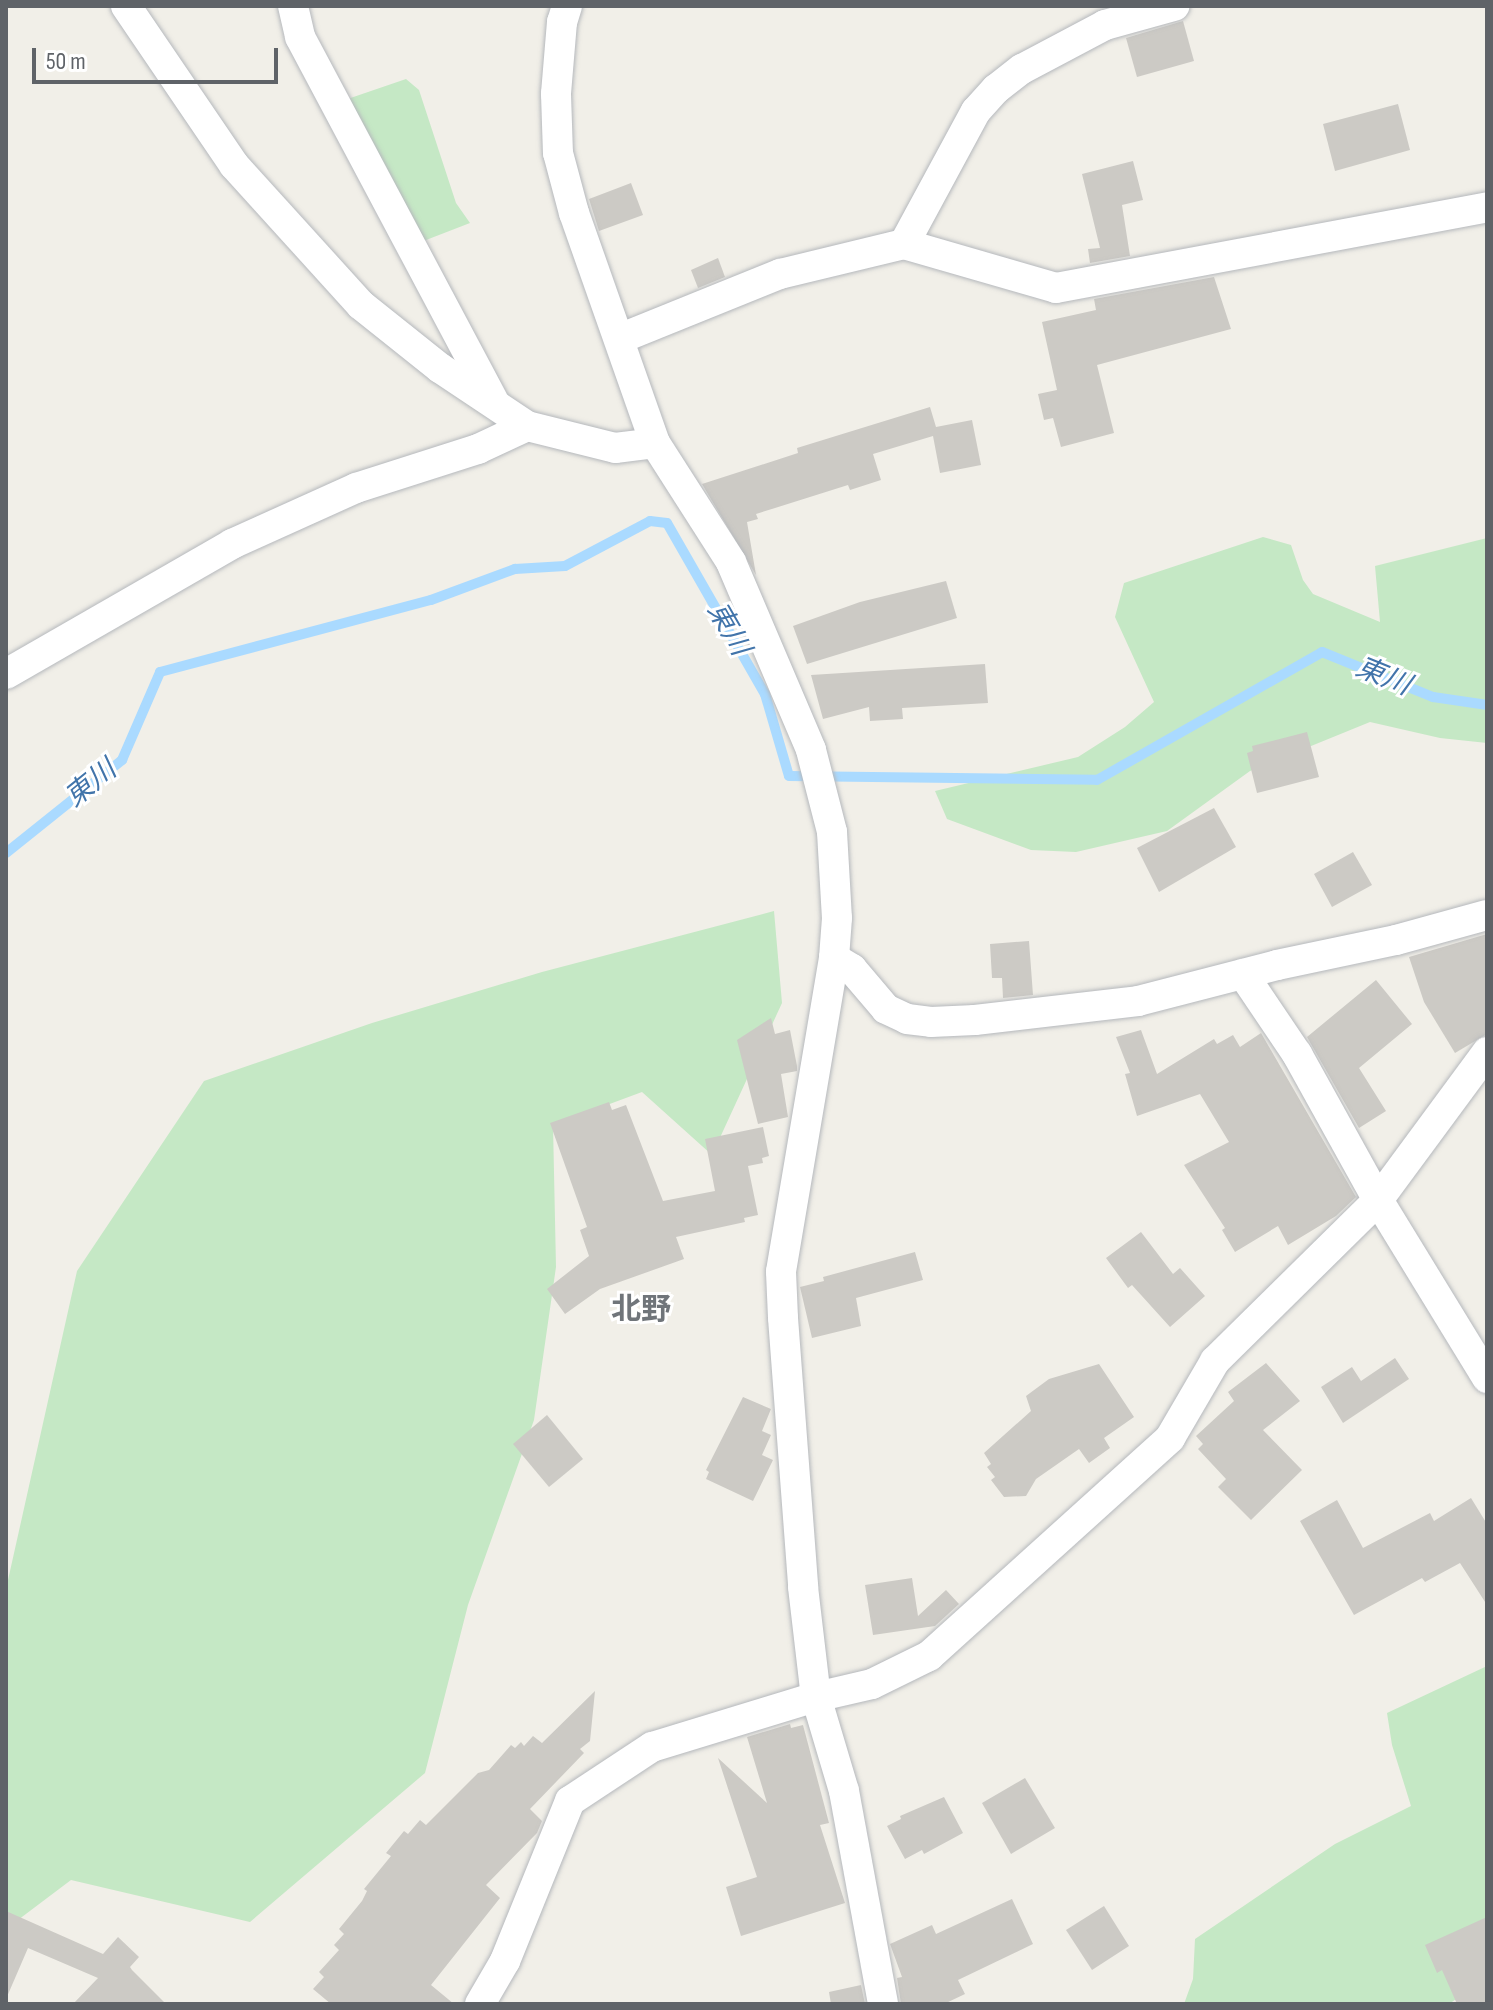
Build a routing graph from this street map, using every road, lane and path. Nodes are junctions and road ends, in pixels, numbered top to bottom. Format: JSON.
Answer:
{"nodes":[{"id":1,"x":126,"y":6,"type":"edge"},
{"id":2,"x":293,"y":6,"type":"edge"},
{"id":3,"x":567,"y":6,"type":"edge"},
{"id":4,"x":1174,"y":6,"type":"edge"},
{"id":5,"x":1487,"y":207,"type":"edge"},
{"id":6,"x":904,"y":244,"type":"junction"},
{"id":7,"x":619,"y":339,"type":"junction"},
{"id":8,"x":494,"y":402,"type":"junction"},
{"id":9,"x":527,"y":426,"type":"junction"},
{"id":10,"x":655,"y":443,"type":"junction"},
{"id":11,"x":6,"y":674,"type":"edge"},
{"id":12,"x":1487,"y":915,"type":"edge"},
{"id":13,"x":834,"y":958,"type":"junction"},
{"id":14,"x":1243,"y":974,"type":"junction"},
{"id":15,"x":1487,"y":1052,"type":"edge"},
{"id":16,"x":1378,"y":1200,"type":"junction"},
{"id":17,"x":1487,"y":1378,"type":"edge"},
{"id":18,"x":816,"y":1697,"type":"junction"},
{"id":19,"x":480,"y":2004,"type":"edge"},
{"id":20,"x":883,"y":2004,"type":"edge"}],
"edges":[{"from":1,"to":8,"type":"street"},
{"from":2,"to":8,"type":"street"},
{"from":3,"to":7,"type":"street"},
{"from":4,"to":6,"type":"street"},
{"from":5,"to":6,"type":"street"},
{"from":6,"to":7,"type":"street"},
{"from":7,"to":10,"type":"street"},
{"from":8,"to":9,"type":"street"},
{"from":9,"to":10,"type":"street"},
{"from":9,"to":11,"type":"street"},
{"from":10,"to":13,"type":"street"},
{"from":12,"to":14,"type":"street"},
{"from":13,"to":14,"type":"street"},
{"from":13,"to":18,"type":"street"},
{"from":14,"to":16,"type":"street"},
{"from":15,"to":16,"type":"street"},
{"from":16,"to":17,"type":"street"},
{"from":16,"to":18,"type":"street"},
{"from":18,"to":19,"type":"street"},
{"from":18,"to":20,"type":"street"}]}
